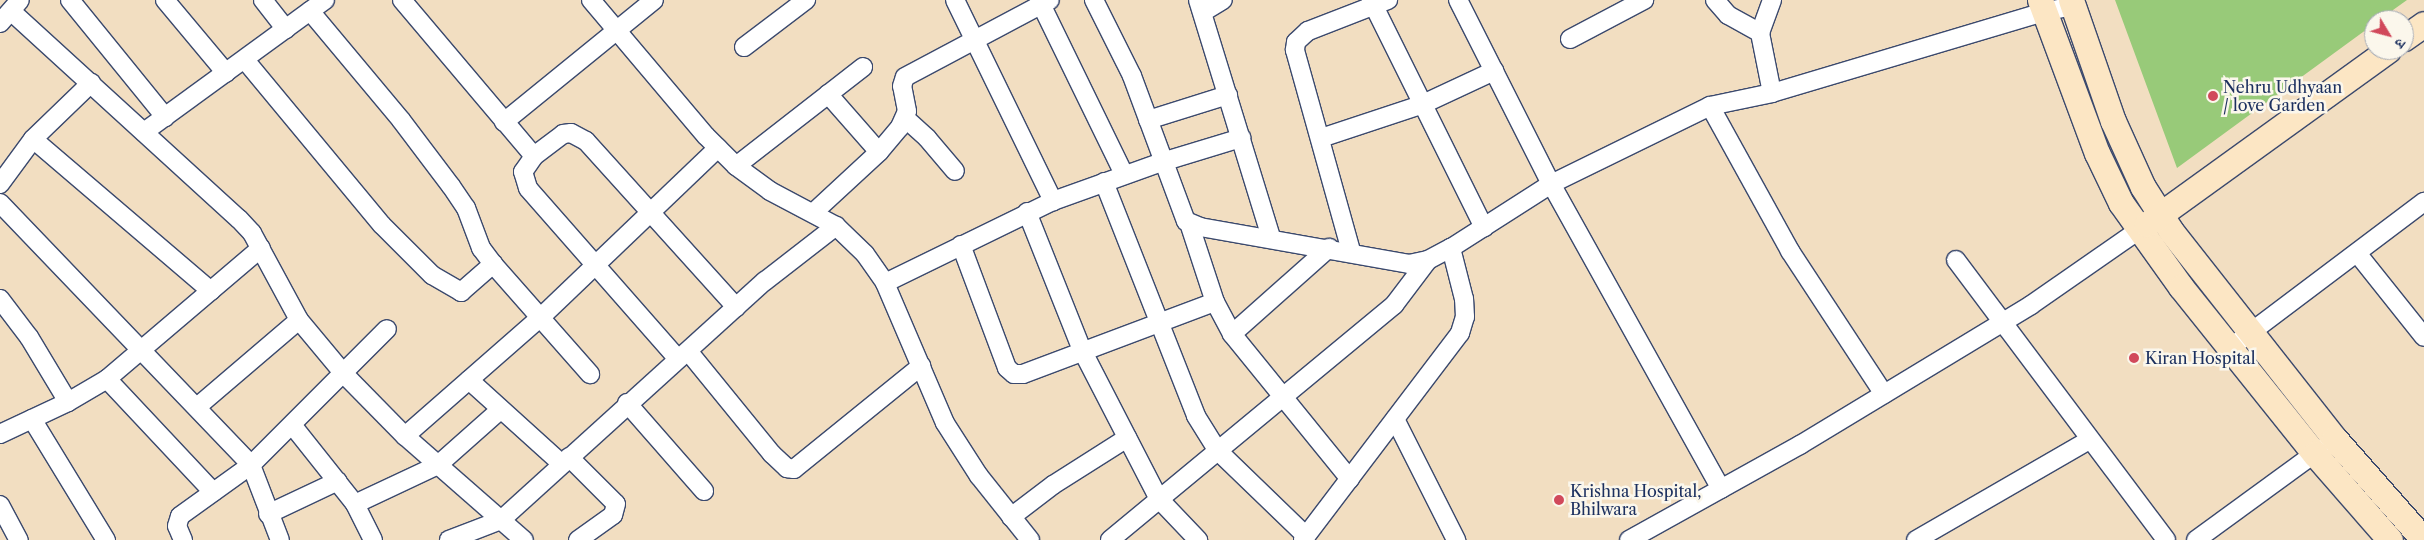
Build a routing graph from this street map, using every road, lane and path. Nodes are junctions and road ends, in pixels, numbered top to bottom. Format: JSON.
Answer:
{"nodes":[{"id":1,"x":70,"y":0,"type":"edge"},
{"id":2,"x":166,"y":0,"type":"edge"},
{"id":3,"x":263,"y":0,"type":"edge"},
{"id":4,"x":325,"y":0,"type":"edge"},
{"id":5,"x":402,"y":0,"type":"edge"},
{"id":6,"x":591,"y":0,"type":"edge"},
{"id":7,"x":654,"y":0,"type":"edge"},
{"id":8,"x":806,"y":0,"type":"edge"},
{"id":9,"x":955,"y":0,"type":"edge"},
{"id":10,"x":1094,"y":0,"type":"edge"},
{"id":11,"x":1223,"y":0,"type":"edge"},
{"id":12,"x":1458,"y":0,"type":"edge"},
{"id":13,"x":1644,"y":0,"type":"edge"},
{"id":14,"x":1716,"y":0,"type":"edge"},
{"id":15,"x":1772,"y":0,"type":"edge"},
{"id":16,"x":1043,"y":1,"type":"edge"},
{"id":17,"x":1378,"y":2,"type":"edge"},
{"id":18,"x":2072,"y":3,"type":"edge"},
{"id":19,"x":1200,"y":6,"type":"edge"},
{"id":20,"x":2042,"y":6,"type":"edge"},
{"id":21,"x":11,"y":12,"type":"edge"},
{"id":22,"x":310,"y":12,"type":"junction"},
{"id":23,"x":286,"y":29,"type":"junction"},
{"id":24,"x":617,"y":30,"type":"junction"},
{"id":25,"x":1760,"y":33,"type":"junction"},
{"id":26,"x":1570,"y":38,"type":"dead end"},
{"id":27,"x":975,"y":39,"type":"junction"},
{"id":28,"x":744,"y":47,"type":"dead end"},
{"id":29,"x":245,"y":60,"type":"junction"},
{"id":30,"x":2374,"y":60,"type":"edge"},
{"id":31,"x":863,"y":67,"type":"dead end"},
{"id":32,"x":1494,"y":71,"type":"junction"},
{"id":33,"x":226,"y":74,"type":"junction"},
{"id":34,"x":91,"y":84,"type":"junction"},
{"id":35,"x":1772,"y":93,"type":"junction"},
{"id":36,"x":828,"y":94,"type":"junction"},
{"id":37,"x":1228,"y":94,"type":"junction"},
{"id":38,"x":1421,"y":105,"type":"junction"},
{"id":39,"x":1710,"y":106,"type":"junction"},
{"id":40,"x":165,"y":117,"type":"junction"},
{"id":41,"x":905,"y":118,"type":"junction"},
{"id":42,"x":1148,"y":120,"type":"junction"},
{"id":43,"x":504,"y":122,"type":"junction"},
{"id":44,"x":144,"y":132,"type":"junction"},
{"id":45,"x":1241,"y":138,"type":"junction"},
{"id":46,"x":1321,"y":138,"type":"junction"},
{"id":47,"x":33,"y":139,"type":"junction"},
{"id":48,"x":718,"y":148,"type":"junction"},
{"id":49,"x":878,"y":152,"type":"junction"},
{"id":50,"x":534,"y":156,"type":"junction"},
{"id":51,"x":1162,"y":162,"type":"junction"},
{"id":52,"x":736,"y":166,"type":"junction"},
{"id":53,"x":3,"y":171,"type":"edge"},
{"id":54,"x":955,"y":171,"type":"dead end"},
{"id":55,"x":1124,"y":174,"type":"junction"},
{"id":56,"x":1104,"y":182,"type":"junction"},
{"id":57,"x":1551,"y":184,"type":"junction"},
{"id":58,"x":1053,"y":201,"type":"junction"},
{"id":59,"x":2424,"y":202,"type":"edge"},
{"id":60,"x":0,"y":203,"type":"edge"},
{"id":61,"x":650,"y":211,"type":"junction"},
{"id":62,"x":1027,"y":212,"type":"junction"},
{"id":63,"x":813,"y":213,"type":"junction"},
{"id":64,"x":2161,"y":215,"type":"junction"},
{"id":65,"x":1189,"y":223,"type":"junction"},
{"id":66,"x":836,"y":226,"type":"junction"},
{"id":67,"x":1484,"y":228,"type":"junction"},
{"id":68,"x":2139,"y":230,"type":"junction"},
{"id":69,"x":1271,"y":238,"type":"junction"},
{"id":70,"x":961,"y":245,"type":"junction"},
{"id":71,"x":260,"y":248,"type":"junction"},
{"id":72,"x":1329,"y":248,"type":"junction"},
{"id":73,"x":1452,"y":248,"type":"junction"},
{"id":74,"x":1351,"y":251,"type":"junction"},
{"id":75,"x":2357,"y":253,"type":"junction"},
{"id":76,"x":1428,"y":260,"type":"junction"},
{"id":77,"x":1956,"y":260,"type":"dead end"},
{"id":78,"x":493,"y":264,"type":"junction"},
{"id":79,"x":593,"y":264,"type":"junction"},
{"id":80,"x":885,"y":283,"type":"junction"},
{"id":81,"x":211,"y":291,"type":"junction"},
{"id":82,"x":0,"y":299,"type":"edge"},
{"id":83,"x":1215,"y":302,"type":"junction"},
{"id":84,"x":736,"y":307,"type":"junction"},
{"id":85,"x":540,"y":318,"type":"junction"},
{"id":86,"x":299,"y":320,"type":"junction"},
{"id":87,"x":1157,"y":322,"type":"junction"},
{"id":88,"x":2001,"y":324,"type":"junction"},
{"id":89,"x":387,"y":329,"type":"dead end"},
{"id":90,"x":2252,"y":333,"type":"junction"},
{"id":91,"x":1232,"y":334,"type":"junction"},
{"id":92,"x":2424,"y":338,"type":"edge"},
{"id":93,"x":2230,"y":348,"type":"junction"},
{"id":94,"x":1082,"y":350,"type":"junction"},
{"id":95,"x":141,"y":351,"type":"junction"},
{"id":96,"x":683,"y":355,"type":"junction"},
{"id":97,"x":921,"y":366,"type":"junction"},
{"id":98,"x":344,"y":374,"type":"junction"},
{"id":99,"x":590,"y":374,"type":"dead end"},
{"id":100,"x":107,"y":379,"type":"junction"},
{"id":101,"x":469,"y":380,"type":"junction"},
{"id":102,"x":1884,"y":394,"type":"junction"},
{"id":103,"x":1281,"y":398,"type":"junction"},
{"id":104,"x":68,"y":402,"type":"junction"},
{"id":105,"x":627,"y":403,"type":"junction"},
{"id":106,"x":197,"y":407,"type":"junction"},
{"id":107,"x":501,"y":410,"type":"junction"},
{"id":108,"x":32,"y":418,"type":"junction"},
{"id":109,"x":1396,"y":419,"type":"junction"},
{"id":110,"x":293,"y":426,"type":"junction"},
{"id":111,"x":0,"y":434,"type":"edge"},
{"id":112,"x":405,"y":436,"type":"junction"},
{"id":113,"x":1127,"y":438,"type":"junction"},
{"id":114,"x":2334,"y":438,"type":"junction"},
{"id":115,"x":2089,"y":440,"type":"junction"},
{"id":116,"x":1217,"y":450,"type":"junction"},
{"id":117,"x":2315,"y":454,"type":"junction"},
{"id":118,"x":566,"y":460,"type":"junction"},
{"id":119,"x":251,"y":465,"type":"junction"},
{"id":120,"x":438,"y":465,"type":"junction"},
{"id":121,"x":1350,"y":479,"type":"junction"},
{"id":122,"x":338,"y":481,"type":"junction"},
{"id":123,"x":1721,"y":489,"type":"junction"},
{"id":124,"x":704,"y":491,"type":"dead end"},
{"id":125,"x":213,"y":492,"type":"junction"},
{"id":126,"x":1159,"y":499,"type":"junction"},
{"id":127,"x":355,"y":504,"type":"junction"},
{"id":128,"x":0,"y":505,"type":"edge"},
{"id":129,"x":268,"y":514,"type":"junction"},
{"id":130,"x":1011,"y":517,"type":"junction"},
{"id":131,"x":501,"y":520,"type":"junction"},
{"id":132,"x":1305,"y":538,"type":"edge"},
{"id":133,"x":19,"y":540,"type":"edge"},
{"id":134,"x":106,"y":540,"type":"edge"},
{"id":135,"x":183,"y":540,"type":"edge"},
{"id":136,"x":280,"y":540,"type":"edge"},
{"id":137,"x":373,"y":540,"type":"edge"},
{"id":138,"x":449,"y":540,"type":"edge"},
{"id":139,"x":524,"y":540,"type":"edge"},
{"id":140,"x":578,"y":540,"type":"edge"},
{"id":141,"x":1030,"y":540,"type":"edge"},
{"id":142,"x":1110,"y":540,"type":"edge"},
{"id":143,"x":1198,"y":540,"type":"edge"},
{"id":144,"x":1456,"y":540,"type":"edge"},
{"id":145,"x":1629,"y":540,"type":"edge"},
{"id":146,"x":1916,"y":540,"type":"edge"},
{"id":147,"x":2166,"y":540,"type":"edge"},
{"id":148,"x":2196,"y":540,"type":"edge"},
{"id":149,"x":2390,"y":540,"type":"edge"},
{"id":150,"x":2424,"y":540,"type":"edge"}],
"edges":[{"from":1,"to":40,"type":"street"},
{"from":2,"to":33,"type":"street"},
{"from":3,"to":23,"type":"street"},
{"from":4,"to":22,"type":"street"},
{"from":5,"to":43,"type":"street"},
{"from":6,"to":24,"type":"street"},
{"from":7,"to":24,"type":"street"},
{"from":8,"to":28,"type":"street"},
{"from":9,"to":27,"type":"street"},
{"from":10,"to":42,"type":"street"},
{"from":11,"to":19,"type":"street"},
{"from":12,"to":32,"type":"street"},
{"from":13,"to":26,"type":"street"},
{"from":14,"to":25,"type":"street"},
{"from":15,"to":25,"type":"street"},
{"from":16,"to":27,"type":"street"},
{"from":16,"to":55,"type":"street"},
{"from":17,"to":38,"type":"street"},
{"from":17,"to":46,"type":"street"},
{"from":18,"to":20,"type":"street"},
{"from":18,"to":64,"type":"street"},
{"from":19,"to":37,"type":"street"},
{"from":20,"to":35,"type":"street"},
{"from":20,"to":68,"type":"street"},
{"from":21,"to":34,"type":"street"},
{"from":22,"to":23,"type":"street"},
{"from":22,"to":78,"type":"street"},
{"from":23,"to":29,"type":"street"},
{"from":24,"to":43,"type":"street"},
{"from":24,"to":48,"type":"street"},
{"from":25,"to":35,"type":"street"},
{"from":27,"to":41,"type":"street"},
{"from":27,"to":58,"type":"street"},
{"from":29,"to":33,"type":"street"},
{"from":29,"to":78,"type":"street"},
{"from":30,"to":64,"type":"street"},
{"from":31,"to":36,"type":"street"},
{"from":32,"to":38,"type":"street"},
{"from":32,"to":57,"type":"street"},
{"from":33,"to":40,"type":"street"},
{"from":34,"to":44,"type":"street"},
{"from":34,"to":47,"type":"street"},
{"from":35,"to":39,"type":"street"},
{"from":36,"to":49,"type":"street"},
{"from":36,"to":52,"type":"street"},
{"from":37,"to":42,"type":"street"},
{"from":37,"to":45,"type":"street"},
{"from":38,"to":46,"type":"street"},
{"from":38,"to":67,"type":"street"},
{"from":39,"to":57,"type":"street"},
{"from":39,"to":102,"type":"street"},
{"from":40,"to":44,"type":"street"},
{"from":41,"to":49,"type":"street"},
{"from":41,"to":54,"type":"street"},
{"from":42,"to":51,"type":"street"},
{"from":43,"to":50,"type":"street"},
{"from":44,"to":71,"type":"street"},
{"from":45,"to":51,"type":"street"},
{"from":45,"to":69,"type":"street"},
{"from":46,"to":74,"type":"street"},
{"from":47,"to":53,"type":"street"},
{"from":47,"to":81,"type":"street"},
{"from":48,"to":52,"type":"street"},
{"from":48,"to":61,"type":"street"},
{"from":49,"to":63,"type":"street"},
{"from":50,"to":61,"type":"street"},
{"from":50,"to":79,"type":"street"},
{"from":51,"to":55,"type":"street"},
{"from":51,"to":65,"type":"street"},
{"from":52,"to":63,"type":"street"},
{"from":55,"to":56,"type":"street"},
{"from":56,"to":58,"type":"street"},
{"from":56,"to":87,"type":"street"},
{"from":57,"to":67,"type":"street"},
{"from":57,"to":123,"type":"street"},
{"from":58,"to":62,"type":"street"},
{"from":59,"to":75,"type":"street"},
{"from":60,"to":95,"type":"street"},
{"from":61,"to":79,"type":"street"},
{"from":61,"to":84,"type":"street"},
{"from":62,"to":70,"type":"street"},
{"from":62,"to":94,"type":"street"},
{"from":63,"to":66,"type":"street"},
{"from":64,"to":68,"type":"street"},
{"from":64,"to":90,"type":"street"},
{"from":65,"to":69,"type":"street"},
{"from":65,"to":83,"type":"street"},
{"from":66,"to":80,"type":"street"},
{"from":66,"to":84,"type":"street"},
{"from":67,"to":73,"type":"street"},
{"from":68,"to":88,"type":"street"},
{"from":68,"to":93,"type":"street"},
{"from":69,"to":72,"type":"street"},
{"from":70,"to":80,"type":"street"},
{"from":70,"to":94,"type":"street"},
{"from":71,"to":81,"type":"street"},
{"from":71,"to":86,"type":"street"},
{"from":72,"to":74,"type":"street"},
{"from":72,"to":91,"type":"street"},
{"from":73,"to":76,"type":"street"},
{"from":73,"to":109,"type":"street"},
{"from":74,"to":76,"type":"street"},
{"from":75,"to":90,"type":"street"},
{"from":75,"to":92,"type":"street"},
{"from":76,"to":103,"type":"street"},
{"from":77,"to":88,"type":"street"},
{"from":78,"to":85,"type":"street"},
{"from":79,"to":85,"type":"street"},
{"from":79,"to":96,"type":"street"},
{"from":80,"to":97,"type":"street"},
{"from":81,"to":95,"type":"street"},
{"from":82,"to":104,"type":"street"},
{"from":83,"to":87,"type":"street"},
{"from":83,"to":91,"type":"street"},
{"from":84,"to":96,"type":"street"},
{"from":85,"to":99,"type":"street"},
{"from":85,"to":101,"type":"street"},
{"from":86,"to":98,"type":"street"},
{"from":86,"to":106,"type":"street"},
{"from":87,"to":94,"type":"street"},
{"from":87,"to":116,"type":"street"},
{"from":88,"to":102,"type":"street"},
{"from":88,"to":115,"type":"street"},
{"from":89,"to":98,"type":"street"},
{"from":90,"to":93,"type":"street"},
{"from":90,"to":114,"type":"street"},
{"from":91,"to":103,"type":"street"},
{"from":93,"to":117,"type":"street"},
{"from":94,"to":113,"type":"street"},
{"from":95,"to":100,"type":"street"},
{"from":95,"to":106,"type":"street"},
{"from":96,"to":97,"type":"street"},
{"from":96,"to":105,"type":"street"},
{"from":97,"to":130,"type":"street"},
{"from":98,"to":110,"type":"street"},
{"from":98,"to":112,"type":"street"},
{"from":100,"to":104,"type":"street"},
{"from":100,"to":125,"type":"street"},
{"from":101,"to":107,"type":"street"},
{"from":101,"to":112,"type":"street"},
{"from":102,"to":123,"type":"street"},
{"from":103,"to":116,"type":"street"},
{"from":103,"to":121,"type":"street"},
{"from":104,"to":108,"type":"street"},
{"from":105,"to":118,"type":"street"},
{"from":105,"to":124,"type":"street"},
{"from":106,"to":119,"type":"street"},
{"from":107,"to":118,"type":"street"},
{"from":107,"to":120,"type":"street"},
{"from":108,"to":111,"type":"street"},
{"from":108,"to":134,"type":"street"},
{"from":109,"to":121,"type":"street"},
{"from":109,"to":144,"type":"street"},
{"from":110,"to":119,"type":"street"},
{"from":110,"to":122,"type":"street"},
{"from":112,"to":120,"type":"street"},
{"from":113,"to":126,"type":"street"},
{"from":113,"to":130,"type":"street"},
{"from":114,"to":117,"type":"street"},
{"from":114,"to":150,"type":"street"},
{"from":115,"to":146,"type":"street"},
{"from":115,"to":147,"type":"street"},
{"from":116,"to":126,"type":"street"},
{"from":116,"to":132,"type":"street"},
{"from":117,"to":148,"type":"street"},
{"from":117,"to":149,"type":"street"},
{"from":118,"to":131,"type":"street"},
{"from":118,"to":140,"type":"street"},
{"from":119,"to":125,"type":"street"},
{"from":119,"to":129,"type":"street"},
{"from":120,"to":127,"type":"street"},
{"from":120,"to":131,"type":"street"},
{"from":121,"to":132,"type":"street"},
{"from":122,"to":127,"type":"street"},
{"from":122,"to":129,"type":"street"},
{"from":123,"to":145,"type":"street"},
{"from":125,"to":135,"type":"street"},
{"from":126,"to":142,"type":"street"},
{"from":126,"to":143,"type":"street"},
{"from":127,"to":137,"type":"street"},
{"from":128,"to":133,"type":"street"},
{"from":129,"to":136,"type":"street"},
{"from":130,"to":141,"type":"street"},
{"from":131,"to":138,"type":"street"},
{"from":131,"to":139,"type":"street"}]}
